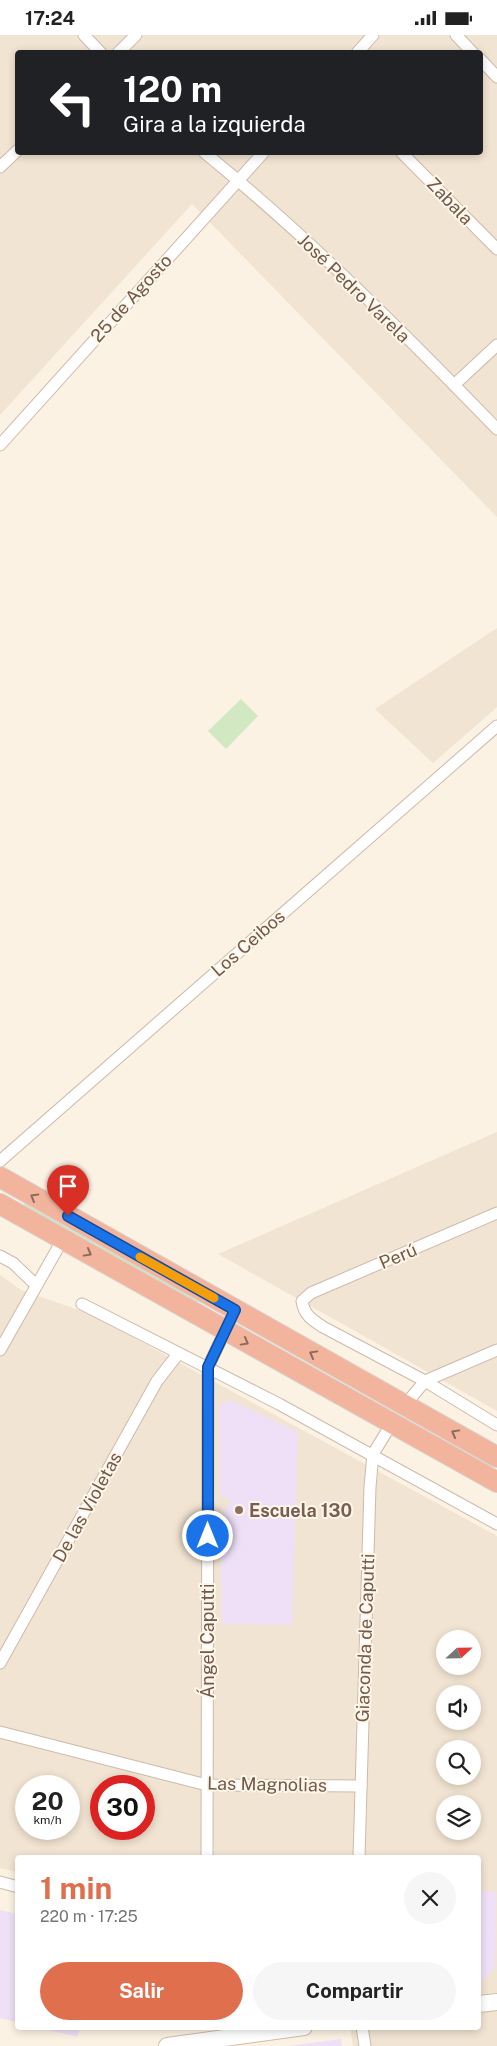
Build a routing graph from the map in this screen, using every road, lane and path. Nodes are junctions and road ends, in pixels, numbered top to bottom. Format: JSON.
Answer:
{"nodes":[{"id":1,"x":84,"y":35,"type":"edge"},
{"id":2,"x":136,"y":35,"type":"edge"},
{"id":3,"x":373,"y":35,"type":"edge"},
{"id":4,"x":456,"y":35,"type":"edge"},
{"id":5,"x":98,"y":50,"type":"edge"},
{"id":6,"x":121,"y":50,"type":"edge"},
{"id":7,"x":360,"y":50,"type":"edge"},
{"id":8,"x":470,"y":50,"type":"edge"},
{"id":9,"x":483,"y":62,"type":"edge"},
{"id":10,"x":497,"y":77,"type":"edge"},
{"id":11,"x":15,"y":153,"type":"edge"},
{"id":12,"x":208,"y":155,"type":"edge"},
{"id":13,"x":261,"y":155,"type":"edge"},
{"id":14,"x":404,"y":155,"type":"edge"},
{"id":15,"x":0,"y":167,"type":"edge"},
{"id":16,"x":238,"y":179,"type":"junction"},
{"id":17,"x":497,"y":249,"type":"edge"},
{"id":18,"x":497,"y":345,"type":"edge"},
{"id":19,"x":454,"y":385,"type":"junction"},
{"id":20,"x":497,"y":429,"type":"edge"},
{"id":21,"x":0,"y":445,"type":"edge"},
{"id":22,"x":497,"y":726,"type":"edge"},
{"id":23,"x":0,"y":1161,"type":"edge"},
{"id":24,"x":0,"y":1177,"type":"edge"},
{"id":25,"x":0,"y":1203,"type":"edge"},
{"id":26,"x":497,"y":1213,"type":"edge"},
{"id":27,"x":63,"y":1239,"type":"junction"},
{"id":28,"x":0,"y":1256,"type":"edge"},
{"id":29,"x":36,"y":1285,"type":"junction"},
{"id":30,"x":82,"y":1304,"type":"dead end"},
{"id":31,"x":235,"y":1310,"type":"junction"},
{"id":32,"x":224,"y":1330,"type":"junction"},
{"id":33,"x":0,"y":1350,"type":"edge"},
{"id":34,"x":497,"y":1350,"type":"edge"},
{"id":35,"x":178,"y":1354,"type":"junction"},
{"id":36,"x":208,"y":1367,"type":"junction"},
{"id":37,"x":425,"y":1381,"type":"junction"},
{"id":38,"x":405,"y":1405,"type":"junction"},
{"id":39,"x":392,"y":1423,"type":"junction"},
{"id":40,"x":497,"y":1425,"type":"edge"},
{"id":41,"x":373,"y":1454,"type":"junction"},
{"id":42,"x":497,"y":1457,"type":"edge"},
{"id":43,"x":497,"y":1482,"type":"edge"},
{"id":44,"x":497,"y":1524,"type":"edge"},
{"id":45,"x":0,"y":1663,"type":"edge"},
{"id":46,"x":0,"y":1732,"type":"edge"},
{"id":47,"x":207,"y":1785,"type":"junction"},
{"id":48,"x":360,"y":1786,"type":"junction"},
{"id":49,"x":207,"y":1855,"type":"edge"},
{"id":50,"x":360,"y":1855,"type":"edge"},
{"id":51,"x":0,"y":1882,"type":"edge"},
{"id":52,"x":15,"y":1886,"type":"edge"},
{"id":53,"x":497,"y":2001,"type":"edge"},
{"id":54,"x":481,"y":2004,"type":"edge"},
{"id":55,"x":258,"y":2030,"type":"edge"},
{"id":56,"x":362,"y":2030,"type":"edge"},
{"id":57,"x":211,"y":2033,"type":"edge"},
{"id":58,"x":167,"y":2046,"type":"edge"},
{"id":59,"x":365,"y":2046,"type":"edge"}],
"edges":[{"from":1,"to":5,"type":"street"},
{"from":2,"to":6,"type":"street"},
{"from":3,"to":7,"type":"street"},
{"from":4,"to":8,"type":"street"},
{"from":9,"to":10,"type":"street"},
{"from":11,"to":15,"type":"street"},
{"from":12,"to":16,"type":"street","name":"José Pedro Varela"},
{"from":13,"to":16,"type":"street","name":"25 de Agosto"},
{"from":14,"to":17,"type":"street","name":"Zabala"},
{"from":16,"to":19,"type":"street","name":"José Pedro Varela"},
{"from":16,"to":21,"type":"street","name":"25 de Agosto"},
{"from":18,"to":19,"type":"street"},
{"from":19,"to":20,"type":"street","name":"José Pedro Varela"},
{"from":22,"to":23,"type":"street","name":"Los Ceibos"},
{"from":31,"to":24,"type":"highway","one_way":true},
{"from":25,"to":27,"type":"highway"},
{"from":26,"to":37,"type":"street","name":"Perú"},
{"from":27,"to":29,"type":"street"},
{"from":27,"to":32,"type":"highway","one_way":true},
{"from":28,"to":29,"type":"street"},
{"from":29,"to":33,"type":"street"},
{"from":30,"to":35,"type":"street"},
{"from":31,"to":32,"type":"street","name":"Ángel Caputti"},
{"from":38,"to":31,"type":"highway","one_way":true},
{"from":32,"to":36,"type":"street","name":"Ángel Caputti"},
{"from":32,"to":39,"type":"highway","one_way":true},
{"from":34,"to":37,"type":"street"},
{"from":35,"to":36,"type":"street"},
{"from":35,"to":45,"type":"street","name":"De las Violetas"},
{"from":36,"to":41,"type":"street"},
{"from":36,"to":47,"type":"street","name":"Ángel Caputti"},
{"from":37,"to":38,"type":"street"},
{"from":37,"to":40,"type":"street"},
{"from":42,"to":38,"type":"highway","one_way":true},
{"from":39,"to":41,"type":"street","name":"Giaconda de Caputti"},
{"from":39,"to":43,"type":"highway"},
{"from":41,"to":44,"type":"street"},
{"from":41,"to":48,"type":"street","name":"Giaconda de Caputti"},
{"from":46,"to":47,"type":"street","name":"Las Magnolias"},
{"from":47,"to":48,"type":"street","name":"Las Magnolias"},
{"from":47,"to":49,"type":"street","name":"Ángel Caputti"},
{"from":48,"to":50,"type":"street","name":"Giaconda de Caputti"},
{"from":51,"to":52,"type":"street"},
{"from":53,"to":54,"type":"street"},
{"from":55,"to":57,"type":"street"},
{"from":56,"to":59,"type":"street"},
{"from":57,"to":58,"type":"street"}]}
